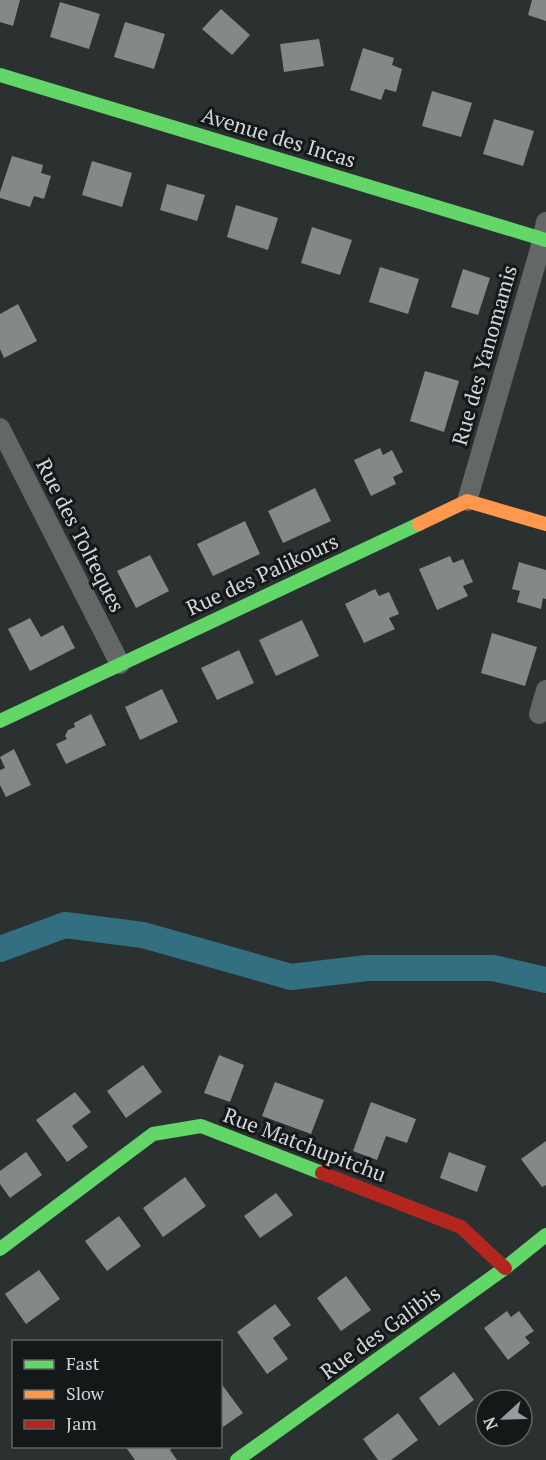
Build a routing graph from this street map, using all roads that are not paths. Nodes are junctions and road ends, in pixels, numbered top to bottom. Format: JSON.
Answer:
{"nodes":[{"id":1,"x":0,"y":75,"type":"edge"},
{"id":2,"x":545,"y":233,"type":"edge"},
{"id":3,"x":0,"y":428,"type":"edge"},
{"id":4,"x":468,"y":501,"type":"junction"},
{"id":5,"x":546,"y":524,"type":"edge"},
{"id":6,"x":120,"y":664,"type":"junction"},
{"id":7,"x":546,"y":690,"type":"edge"},
{"id":8,"x":539,"y":714,"type":"dead end"},
{"id":9,"x":0,"y":721,"type":"edge"},
{"id":10,"x":546,"y":1235,"type":"edge"},
{"id":11,"x":0,"y":1249,"type":"edge"},
{"id":12,"x":505,"y":1268,"type":"junction"},
{"id":13,"x":237,"y":1460,"type":"edge"}],
"edges":[{"from":1,"to":2,"type":"street","name":"Avenue des Incas"},
{"from":2,"to":4,"type":"street","name":"Rue des Yanomamis"},
{"from":3,"to":6,"type":"street","name":"Rue des Tolteques"},
{"from":4,"to":5,"type":"street"},
{"from":4,"to":6,"type":"street","name":"Rue des Palikours"},
{"from":6,"to":9,"type":"street","name":"Rue des Palikours"},
{"from":7,"to":8,"type":"street"},
{"from":10,"to":12,"type":"street","name":"Rue des Galibis"},
{"from":11,"to":12,"type":"street","name":"Rue Matchupitchu"},
{"from":12,"to":13,"type":"street","name":"Rue des Galibis"}]}
